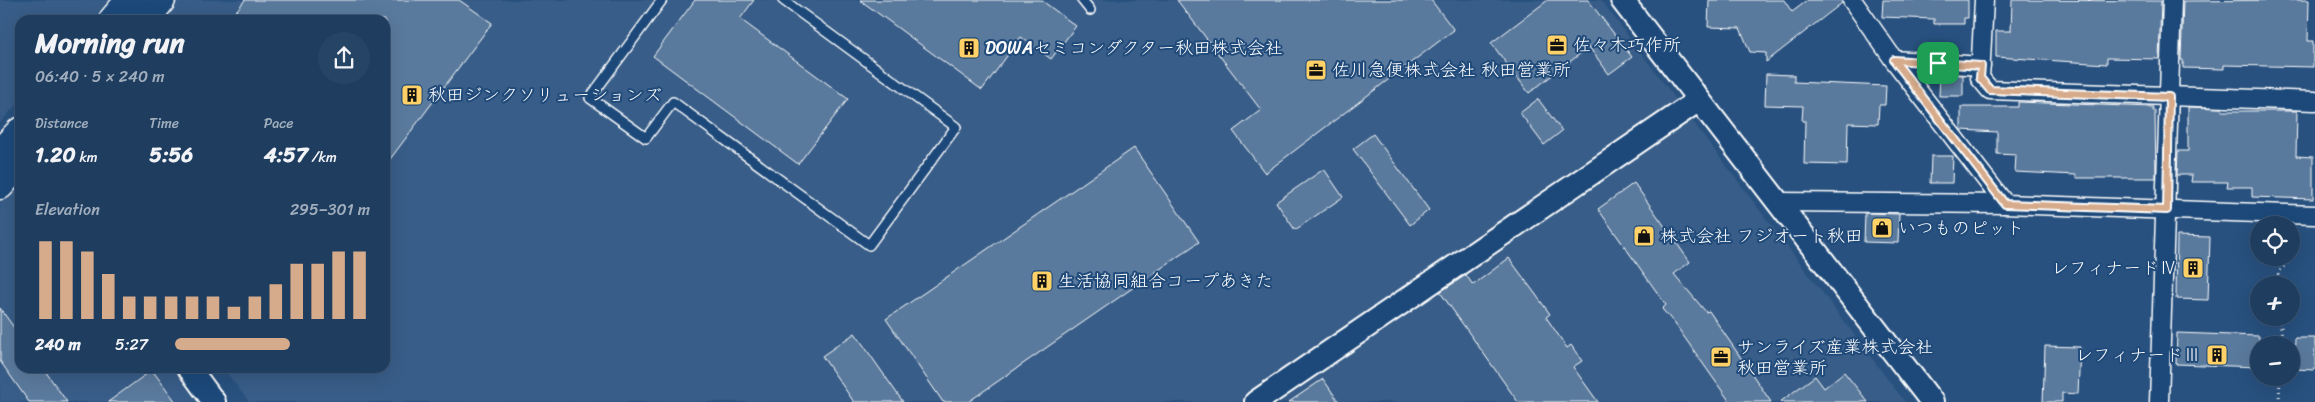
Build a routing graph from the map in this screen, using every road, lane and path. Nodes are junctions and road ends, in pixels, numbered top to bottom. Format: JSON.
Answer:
{"nodes":[{"id":1,"x":130,"y":0,"type":"edge"},
{"id":2,"x":161,"y":0,"type":"edge"},
{"id":3,"x":662,"y":0,"type":"edge"},
{"id":4,"x":783,"y":0,"type":"edge"},
{"id":5,"x":1082,"y":0,"type":"edge"},
{"id":6,"x":1622,"y":0,"type":"edge"},
{"id":7,"x":1852,"y":0,"type":"edge"},
{"id":8,"x":1984,"y":0,"type":"edge"},
{"id":9,"x":2172,"y":0,"type":"edge"},
{"id":10,"x":1090,"y":10,"type":"dead end"},
{"id":11,"x":117,"y":15,"type":"edge"},
{"id":12,"x":149,"y":15,"type":"edge"},
{"id":13,"x":1894,"y":60,"type":"junction"},
{"id":14,"x":1981,"y":66,"type":"junction"},
{"id":15,"x":2169,"y":97,"type":"junction"},
{"id":16,"x":1699,"y":100,"type":"junction"},
{"id":17,"x":2315,"y":101,"type":"edge"},
{"id":18,"x":15,"y":137,"type":"edge"},
{"id":19,"x":0,"y":153,"type":"edge"},
{"id":20,"x":15,"y":168,"type":"edge"},
{"id":21,"x":0,"y":185,"type":"edge"},
{"id":22,"x":1778,"y":202,"type":"junction"},
{"id":23,"x":2005,"y":204,"type":"junction"},
{"id":24,"x":2167,"y":210,"type":"junction"},
{"id":25,"x":2315,"y":215,"type":"edge"},
{"id":26,"x":193,"y":373,"type":"edge"},
{"id":27,"x":2280,"y":386,"type":"edge"},
{"id":28,"x":214,"y":402,"type":"edge"},
{"id":29,"x":1256,"y":402,"type":"edge"},
{"id":30,"x":1932,"y":402,"type":"edge"},
{"id":31,"x":2159,"y":402,"type":"edge"},
{"id":32,"x":2279,"y":402,"type":"edge"}],
"edges":[{"from":1,"to":11,"type":"main road"},
{"from":2,"to":12,"type":"main road"},
{"from":3,"to":4,"type":"lane"},
{"from":5,"to":10,"type":"lane"},
{"from":6,"to":16,"type":"street"},
{"from":7,"to":13,"type":"street"},
{"from":8,"to":14,"type":"street"},
{"from":9,"to":15,"type":"street"},
{"from":13,"to":14,"type":"street"},
{"from":13,"to":23,"type":"street"},
{"from":14,"to":15,"type":"street"},
{"from":15,"to":17,"type":"street"},
{"from":15,"to":24,"type":"street"},
{"from":16,"to":22,"type":"street"},
{"from":16,"to":29,"type":"street"},
{"from":18,"to":19,"type":"main road"},
{"from":20,"to":21,"type":"main road"},
{"from":22,"to":23,"type":"street"},
{"from":22,"to":30,"type":"street"},
{"from":23,"to":24,"type":"street"},
{"from":24,"to":25,"type":"street"},
{"from":24,"to":31,"type":"street"},
{"from":26,"to":28,"type":"street"},
{"from":27,"to":32,"type":"path"}]}
